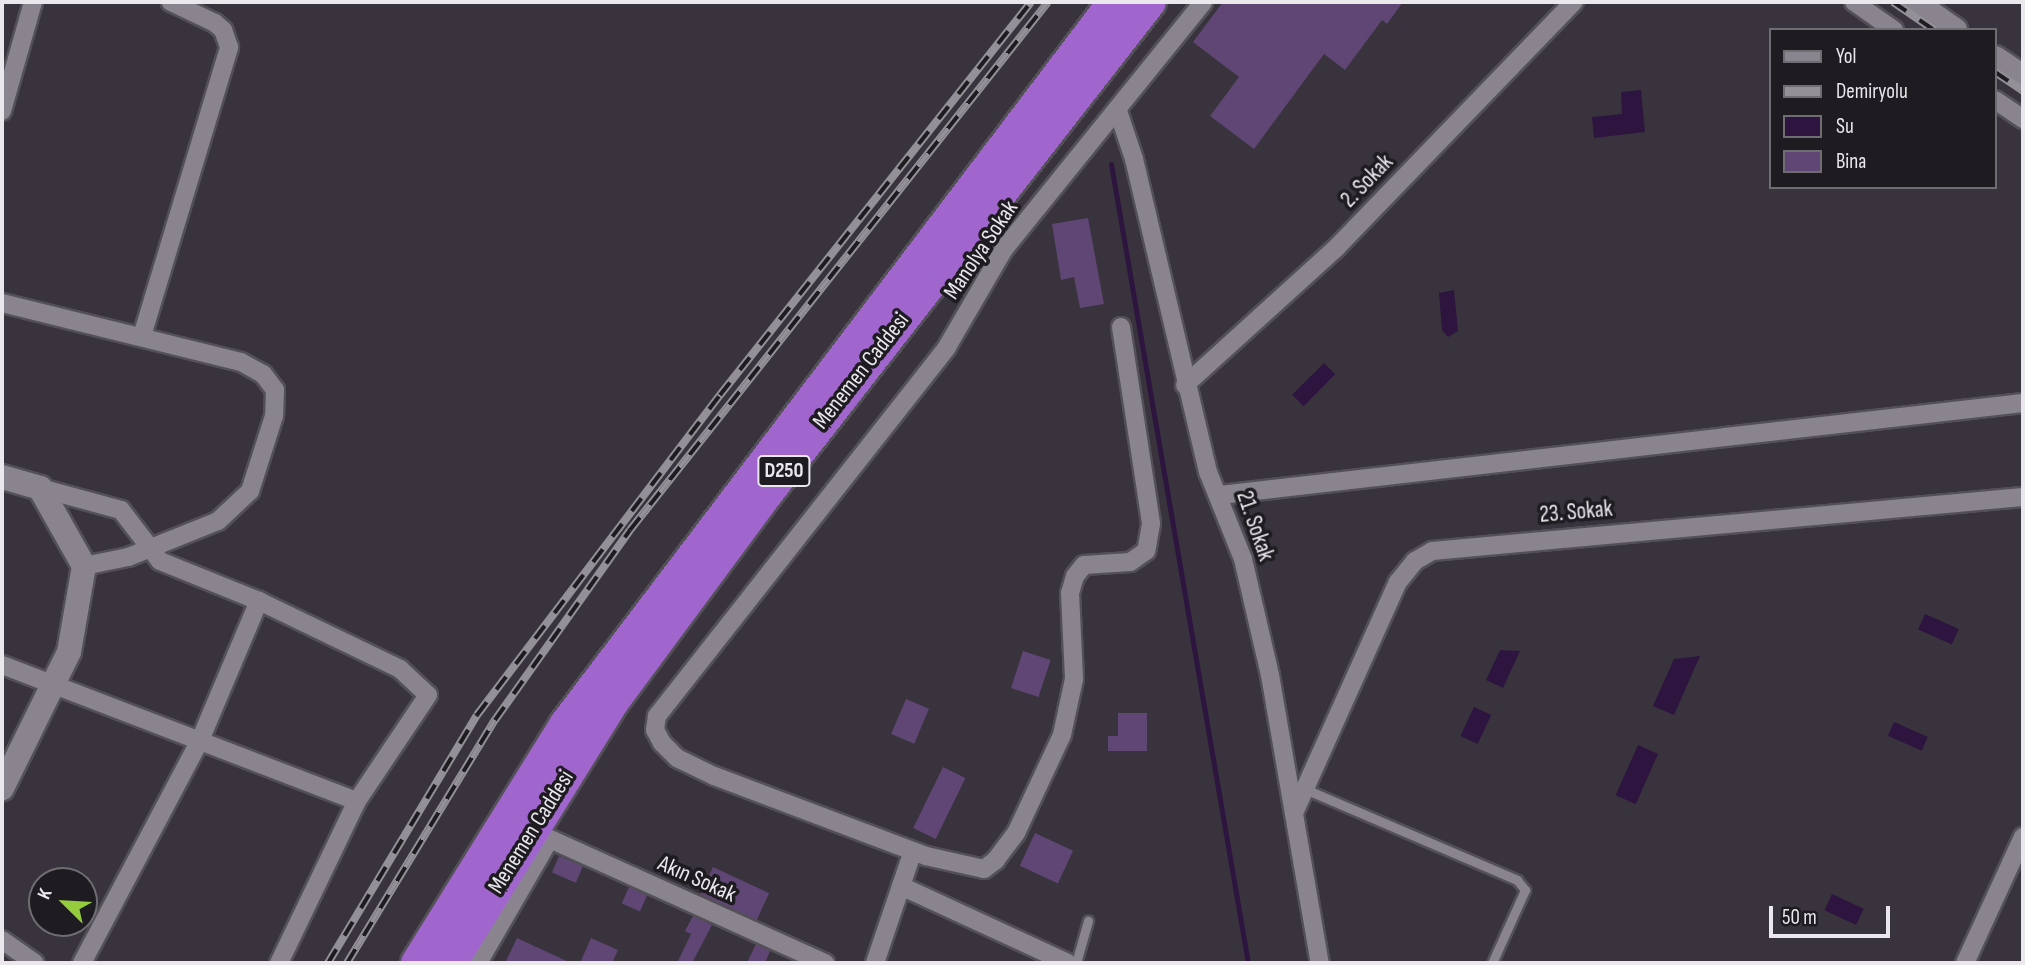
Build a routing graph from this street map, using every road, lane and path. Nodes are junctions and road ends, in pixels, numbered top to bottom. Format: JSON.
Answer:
{"nodes":[{"id":1,"x":33,"y":2,"type":"edge"},
{"id":2,"x":171,"y":2,"type":"edge"},
{"id":3,"x":1114,"y":2,"type":"edge"},
{"id":4,"x":1150,"y":2,"type":"edge"},
{"id":5,"x":1203,"y":2,"type":"edge"},
{"id":6,"x":1574,"y":2,"type":"edge"},
{"id":7,"x":1854,"y":2,"type":"edge"},
{"id":8,"x":1915,"y":2,"type":"edge"},
{"id":9,"x":1891,"y":28,"type":"edge"},
{"id":10,"x":1952,"y":28,"type":"edge"},
{"id":11,"x":1997,"y":59,"type":"edge"},
{"id":12,"x":2023,"y":77,"type":"edge"},
{"id":13,"x":1997,"y":101,"type":"edge"},
{"id":14,"x":2,"y":111,"type":"edge"},
{"id":15,"x":1118,"y":111,"type":"junction"},
{"id":16,"x":2023,"y":119,"type":"edge"},
{"id":17,"x":2,"y":303,"type":"edge"},
{"id":18,"x":1121,"y":327,"type":"dead end"},
{"id":19,"x":142,"y":337,"type":"junction"},
{"id":20,"x":1185,"y":385,"type":"junction"},
{"id":21,"x":2023,"y":403,"type":"edge"},
{"id":22,"x":2,"y":477,"type":"edge"},
{"id":23,"x":40,"y":488,"type":"junction"},
{"id":24,"x":1220,"y":495,"type":"junction"},
{"id":25,"x":2023,"y":496,"type":"edge"},
{"id":26,"x":150,"y":549,"type":"junction"},
{"id":27,"x":85,"y":566,"type":"junction"},
{"id":28,"x":259,"y":601,"type":"junction"},
{"id":29,"x":2,"y":665,"type":"edge"},
{"id":30,"x":52,"y":684,"type":"junction"},
{"id":31,"x":201,"y":738,"type":"junction"},
{"id":32,"x":2,"y":788,"type":"edge"},
{"id":33,"x":1305,"y":789,"type":"junction"},
{"id":34,"x":357,"y":801,"type":"junction"},
{"id":35,"x":1294,"y":813,"type":"junction"},
{"id":36,"x":2023,"y":837,"type":"edge"},
{"id":37,"x":913,"y":851,"type":"junction"},
{"id":38,"x":901,"y":886,"type":"junction"},
{"id":39,"x":1088,"y":921,"type":"dead end"},
{"id":40,"x":2,"y":940,"type":"edge"},
{"id":41,"x":35,"y":963,"type":"edge"},
{"id":42,"x":82,"y":963,"type":"edge"},
{"id":43,"x":279,"y":963,"type":"edge"},
{"id":44,"x":417,"y":963,"type":"edge"},
{"id":45,"x":451,"y":963,"type":"edge"},
{"id":46,"x":478,"y":963,"type":"edge"},
{"id":47,"x":825,"y":963,"type":"edge"},
{"id":48,"x":875,"y":963,"type":"edge"},
{"id":49,"x":1068,"y":963,"type":"edge"},
{"id":50,"x":1076,"y":963,"type":"edge"},
{"id":51,"x":1320,"y":963,"type":"edge"},
{"id":52,"x":1492,"y":963,"type":"edge"},
{"id":53,"x":1965,"y":963,"type":"edge"}],
"edges":[{"from":1,"to":14,"type":"street"},
{"from":2,"to":19,"type":"street"},
{"from":3,"to":44,"type":"highway","name":"Menemen Caddesi","number":"D250"},
{"from":4,"to":45,"type":"highway","name":"Menemen Caddesi","number":"D250"},
{"from":5,"to":15,"type":"street","name":"Manolya Sokak"},
{"from":6,"to":20,"type":"street","name":"2. Sokak"},
{"from":7,"to":9,"type":"street"},
{"from":8,"to":10,"type":"street"},
{"from":11,"to":12,"type":"street"},
{"from":13,"to":16,"type":"street"},
{"from":15,"to":20,"type":"street","name":"21. Sokak"},
{"from":15,"to":37,"type":"street","name":"Manolya Sokak"},
{"from":17,"to":19,"type":"street"},
{"from":18,"to":37,"type":"street"},
{"from":19,"to":26,"type":"street"},
{"from":20,"to":24,"type":"street","name":"21. Sokak"},
{"from":21,"to":24,"type":"street"},
{"from":22,"to":23,"type":"street"},
{"from":23,"to":26,"type":"street"},
{"from":23,"to":27,"type":"street"},
{"from":24,"to":35,"type":"street","name":"21. Sokak"},
{"from":25,"to":33,"type":"street","name":"23. Sokak"},
{"from":26,"to":27,"type":"street"},
{"from":26,"to":28,"type":"street"},
{"from":27,"to":30,"type":"street"},
{"from":28,"to":31,"type":"street"},
{"from":28,"to":34,"type":"street"},
{"from":29,"to":30,"type":"street"},
{"from":30,"to":31,"type":"street"},
{"from":30,"to":32,"type":"street"},
{"from":31,"to":34,"type":"street"},
{"from":31,"to":42,"type":"street"},
{"from":33,"to":35,"type":"street","name":"23. Sokak"},
{"from":33,"to":52,"type":"lane"},
{"from":34,"to":43,"type":"street"},
{"from":35,"to":51,"type":"street","name":"21. Sokak"},
{"from":36,"to":53,"type":"street"},
{"from":37,"to":38,"type":"street"},
{"from":38,"to":48,"type":"street"},
{"from":38,"to":49,"type":"street"},
{"from":39,"to":50,"type":"lane"},
{"from":40,"to":41,"type":"street"},
{"from":46,"to":47,"type":"street","name":"Akın Sokak"}]}
